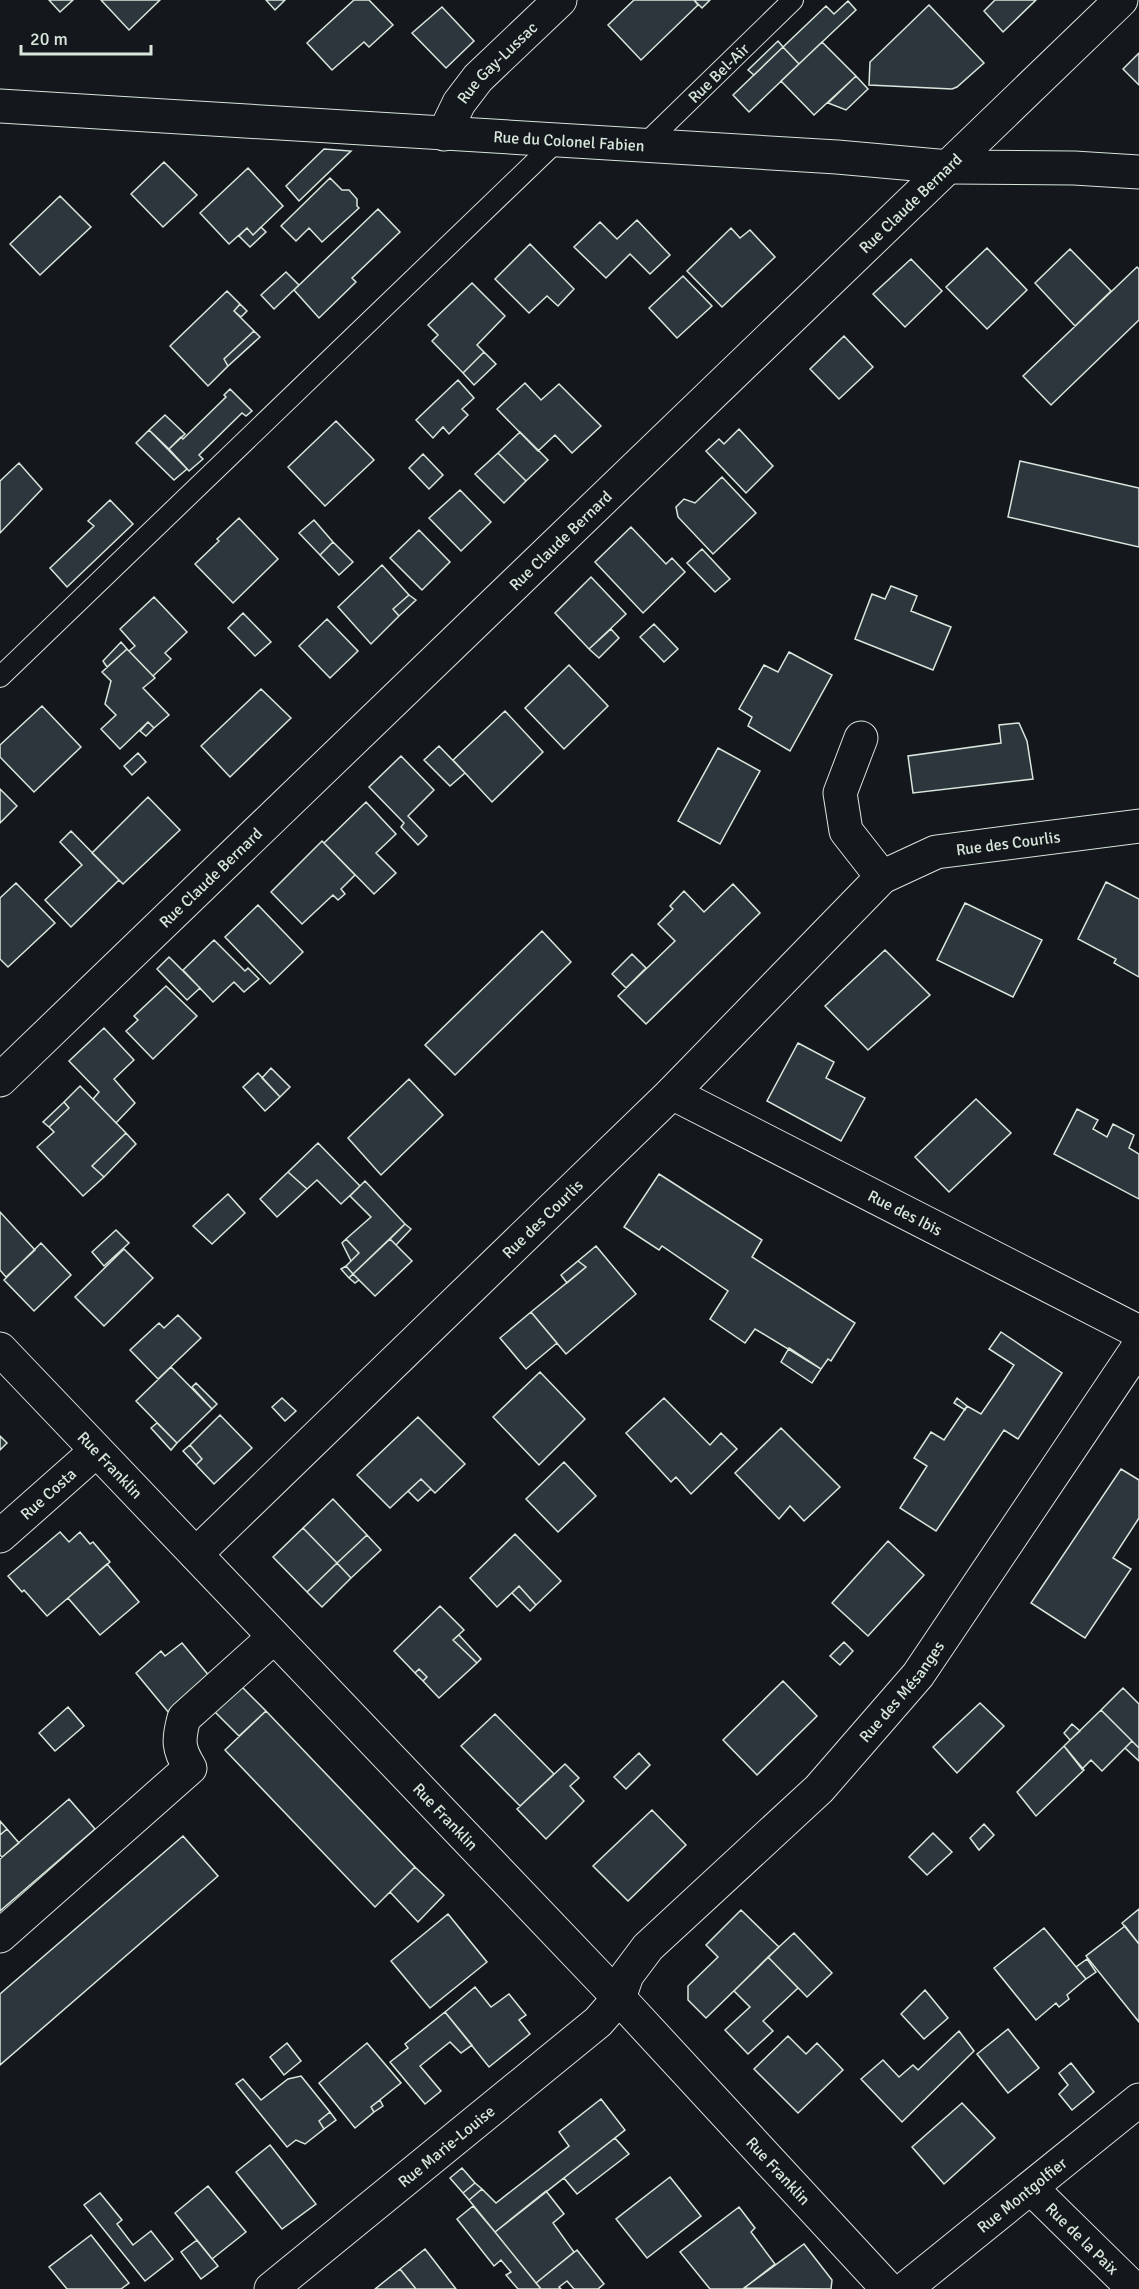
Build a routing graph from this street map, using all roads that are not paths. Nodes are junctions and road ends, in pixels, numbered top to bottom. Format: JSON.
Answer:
{"nodes":[{"id":1,"x":560,"y":0,"type":"edge"},
{"id":2,"x":793,"y":0,"type":"edge"},
{"id":3,"x":1121,"y":0,"type":"edge"},
{"id":4,"x":0,"y":105,"type":"edge"},
{"id":5,"x":444,"y":134,"type":"junction"},
{"id":6,"x":557,"y":141,"type":"junction"},
{"id":7,"x":643,"y":146,"type":"junction"},
{"id":8,"x":949,"y":167,"type":"junction"},
{"id":9,"x":1139,"y":172,"type":"edge"},
{"id":10,"x":0,"y":677,"type":"edge"},
{"id":11,"x":861,"y":738,"type":"dead end"},
{"id":12,"x":1139,"y":826,"type":"edge"},
{"id":13,"x":882,"y":877,"type":"junction"},
{"id":14,"x":0,"y":1080,"type":"edge"},
{"id":15,"x":672,"y":1094,"type":"junction"},
{"id":16,"x":1139,"y":1332,"type":"edge"},
{"id":17,"x":1139,"y":1346,"type":"edge"},
{"id":18,"x":0,"y":1349,"type":"edge"},
{"id":19,"x":96,"y":1451,"type":"junction"},
{"id":20,"x":0,"y":1536,"type":"edge"},
{"id":21,"x":196,"y":1554,"type":"junction"},
{"id":22,"x":274,"y":1637,"type":"junction"},
{"id":23,"x":0,"y":1936,"type":"edge"},
{"id":24,"x":619,"y":1998,"type":"junction"},
{"id":25,"x":1139,"y":2100,"type":"edge"},
{"id":26,"x":1031,"y":2188,"type":"junction"},
{"id":27,"x":271,"y":2289,"type":"edge"},
{"id":28,"x":888,"y":2289,"type":"edge"},
{"id":29,"x":905,"y":2289,"type":"edge"},
{"id":30,"x":1134,"y":2289,"type":"edge"}],
"edges":[{"from":1,"to":5,"type":"street","name":"Rue Gay-Lussac"},
{"from":2,"to":7,"type":"lane","name":"Rue Bel-Air"},
{"from":3,"to":8,"type":"street","name":"Rue Claude Bernard"},
{"from":4,"to":5,"type":"street","name":"Rue du Colonel Fabien"},
{"from":5,"to":6,"type":"street","name":"Rue du Colonel Fabien"},
{"from":6,"to":7,"type":"street","name":"Rue du Colonel Fabien"},
{"from":6,"to":10,"type":"lane"},
{"from":7,"to":8,"type":"street","name":"Rue du Colonel Fabien"},
{"from":8,"to":9,"type":"street","name":"Rue du Colonel Fabien"},
{"from":8,"to":14,"type":"street","name":"Rue Claude Bernard"},
{"from":11,"to":13,"type":"street"},
{"from":12,"to":13,"type":"street","name":"Rue des Courlis"},
{"from":13,"to":15,"type":"street","name":"Rue des Courlis"},
{"from":15,"to":16,"type":"street","name":"Rue des Ibis"},
{"from":15,"to":21,"type":"street","name":"Rue des Courlis"},
{"from":17,"to":24,"type":"street","name":"Rue des Mésanges"},
{"from":18,"to":19,"type":"street","name":"Rue Franklin"},
{"from":19,"to":20,"type":"street","name":"Rue Costa"},
{"from":19,"to":21,"type":"street","name":"Rue Franklin"},
{"from":21,"to":22,"type":"street","name":"Rue Franklin"},
{"from":22,"to":23,"type":"street"},
{"from":22,"to":24,"type":"street","name":"Rue Franklin"},
{"from":24,"to":27,"type":"street","name":"Rue Marie-Louise"},
{"from":24,"to":28,"type":"street","name":"Rue Franklin"},
{"from":25,"to":26,"type":"street","name":"Rue Montgolfier"},
{"from":26,"to":29,"type":"street","name":"Rue Montgolfier"},
{"from":26,"to":30,"type":"street","name":"Rue de la Paix"}]}
